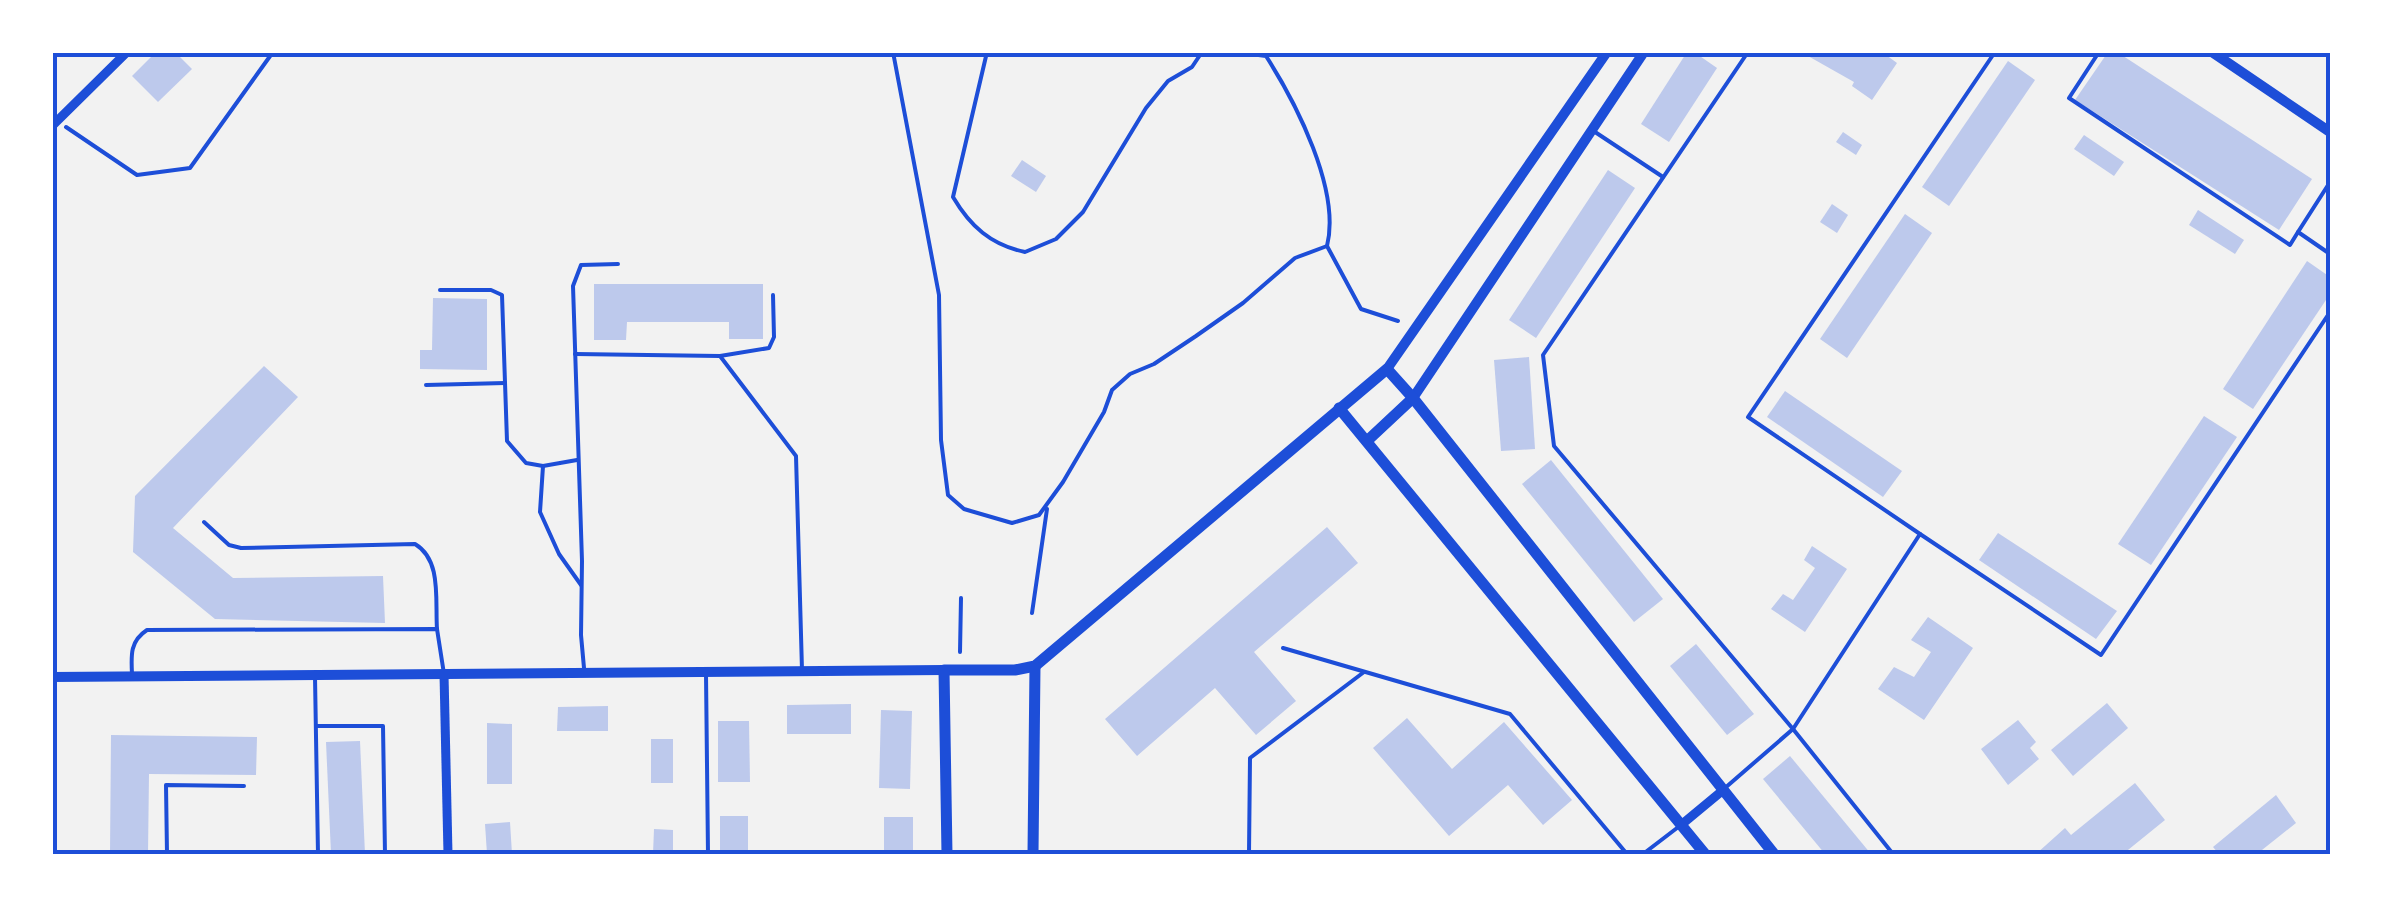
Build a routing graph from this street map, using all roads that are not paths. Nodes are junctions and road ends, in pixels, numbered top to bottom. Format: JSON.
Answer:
{"nodes":[{"id":1,"x":127,"y":52,"type":"edge"},
{"id":2,"x":1607,"y":52,"type":"edge"},
{"id":3,"x":1644,"y":52,"type":"edge"},
{"id":4,"x":1748,"y":52,"type":"edge"},
{"id":5,"x":1995,"y":52,"type":"edge"},
{"id":6,"x":2099,"y":52,"type":"edge"},
{"id":7,"x":2212,"y":52,"type":"edge"},
{"id":8,"x":55,"y":124,"type":"edge"},
{"id":9,"x":1592,"y":130,"type":"junction"},
{"id":10,"x":2330,"y":132,"type":"edge"},
{"id":11,"x":1663,"y":178,"type":"junction"},
{"id":12,"x":2330,"y":182,"type":"edge"},
{"id":13,"x":2298,"y":232,"type":"junction"},
{"id":14,"x":2330,"y":254,"type":"edge"},
{"id":15,"x":618,"y":264,"type":"dead end"},
{"id":16,"x":440,"y":290,"type":"dead end"},
{"id":17,"x":773,"y":295,"type":"dead end"},
{"id":18,"x":2330,"y":312,"type":"edge"},
{"id":19,"x":575,"y":354,"type":"junction"},
{"id":20,"x":720,"y":356,"type":"junction"},
{"id":21,"x":1387,"y":370,"type":"junction"},
{"id":22,"x":505,"y":383,"type":"junction"},
{"id":23,"x":426,"y":384,"type":"dead end"},
{"id":24,"x":1413,"y":398,"type":"junction"},
{"id":25,"x":1339,"y":408,"type":"junction"},
{"id":26,"x":1367,"y":441,"type":"junction"},
{"id":27,"x":578,"y":460,"type":"junction"},
{"id":28,"x":543,"y":466,"type":"junction"},
{"id":29,"x":204,"y":522,"type":"dead end"},
{"id":30,"x":1920,"y":534,"type":"junction"},
{"id":31,"x":581,"y":585,"type":"junction"},
{"id":32,"x":436,"y":629,"type":"junction"},
{"id":33,"x":1283,"y":648,"type":"dead end"},
{"id":34,"x":1035,"y":666,"type":"junction"},
{"id":35,"x":944,"y":670,"type":"junction"},
{"id":36,"x":802,"y":671,"type":"junction"},
{"id":37,"x":706,"y":672,"type":"junction"},
{"id":38,"x":1364,"y":672,"type":"junction"},
{"id":39,"x":585,"y":673,"type":"junction"},
{"id":40,"x":444,"y":674,"type":"junction"},
{"id":41,"x":132,"y":676,"type":"junction"},
{"id":42,"x":52,"y":677,"type":"edge"},
{"id":43,"x":315,"y":677,"type":"junction"},
{"id":44,"x":317,"y":726,"type":"junction"},
{"id":45,"x":1794,"y":729,"type":"junction"},
{"id":46,"x":244,"y":786,"type":"dead end"},
{"id":47,"x":1722,"y":791,"type":"junction"},
{"id":48,"x":1681,"y":825,"type":"junction"},
{"id":49,"x":167,"y":854,"type":"edge"},
{"id":50,"x":318,"y":854,"type":"edge"},
{"id":51,"x":385,"y":854,"type":"edge"},
{"id":52,"x":448,"y":854,"type":"edge"},
{"id":53,"x":708,"y":854,"type":"edge"},
{"id":54,"x":947,"y":854,"type":"edge"},
{"id":55,"x":1033,"y":854,"type":"edge"},
{"id":56,"x":1249,"y":854,"type":"edge"},
{"id":57,"x":1627,"y":854,"type":"edge"},
{"id":58,"x":1643,"y":854,"type":"edge"},
{"id":59,"x":1705,"y":854,"type":"edge"},
{"id":60,"x":1774,"y":854,"type":"edge"},
{"id":61,"x":1894,"y":854,"type":"edge"}],
"edges":[{"from":1,"to":8,"type":"street"},
{"from":2,"to":21,"type":"street"},
{"from":3,"to":9,"type":"street"},
{"from":4,"to":11,"type":"lane"},
{"from":5,"to":30,"type":"lane"},
{"from":6,"to":13,"type":"lane"},
{"from":7,"to":10,"type":"street"},
{"from":9,"to":11,"type":"lane"},
{"from":9,"to":24,"type":"street"},
{"from":11,"to":45,"type":"lane"},
{"from":12,"to":13,"type":"lane"},
{"from":13,"to":14,"type":"lane"},
{"from":15,"to":19,"type":"lane"},
{"from":16,"to":22,"type":"lane"},
{"from":17,"to":20,"type":"lane"},
{"from":18,"to":30,"type":"lane"},
{"from":19,"to":20,"type":"lane"},
{"from":19,"to":27,"type":"lane"},
{"from":20,"to":36,"type":"lane"},
{"from":21,"to":24,"type":"main road"},
{"from":21,"to":25,"type":"main road"},
{"from":22,"to":23,"type":"lane"},
{"from":22,"to":28,"type":"lane"},
{"from":24,"to":26,"type":"main road"},
{"from":24,"to":47,"type":"main road"},
{"from":25,"to":26,"type":"main road"},
{"from":25,"to":34,"type":"main road"},
{"from":26,"to":48,"type":"main road"},
{"from":27,"to":28,"type":"lane"},
{"from":27,"to":31,"type":"lane"},
{"from":28,"to":31,"type":"lane"},
{"from":29,"to":32,"type":"lane"},
{"from":30,"to":45,"type":"lane"},
{"from":31,"to":39,"type":"lane"},
{"from":32,"to":40,"type":"lane"},
{"from":32,"to":41,"type":"lane"},
{"from":33,"to":38,"type":"lane"},
{"from":34,"to":35,"type":"main road"},
{"from":34,"to":55,"type":"main road"},
{"from":35,"to":36,"type":"street"},
{"from":35,"to":54,"type":"main road"},
{"from":36,"to":37,"type":"street"},
{"from":37,"to":39,"type":"street"},
{"from":37,"to":53,"type":"lane"},
{"from":38,"to":56,"type":"lane"},
{"from":38,"to":57,"type":"lane"},
{"from":39,"to":40,"type":"street"},
{"from":40,"to":43,"type":"street"},
{"from":40,"to":52,"type":"street"},
{"from":41,"to":42,"type":"street"},
{"from":41,"to":43,"type":"street"},
{"from":43,"to":44,"type":"lane"},
{"from":44,"to":50,"type":"lane"},
{"from":44,"to":51,"type":"lane"},
{"from":45,"to":47,"type":"lane"},
{"from":45,"to":61,"type":"lane"},
{"from":46,"to":49,"type":"lane"},
{"from":47,"to":48,"type":"street"},
{"from":47,"to":60,"type":"main road"},
{"from":48,"to":58,"type":"lane"},
{"from":48,"to":59,"type":"main road"}]}
